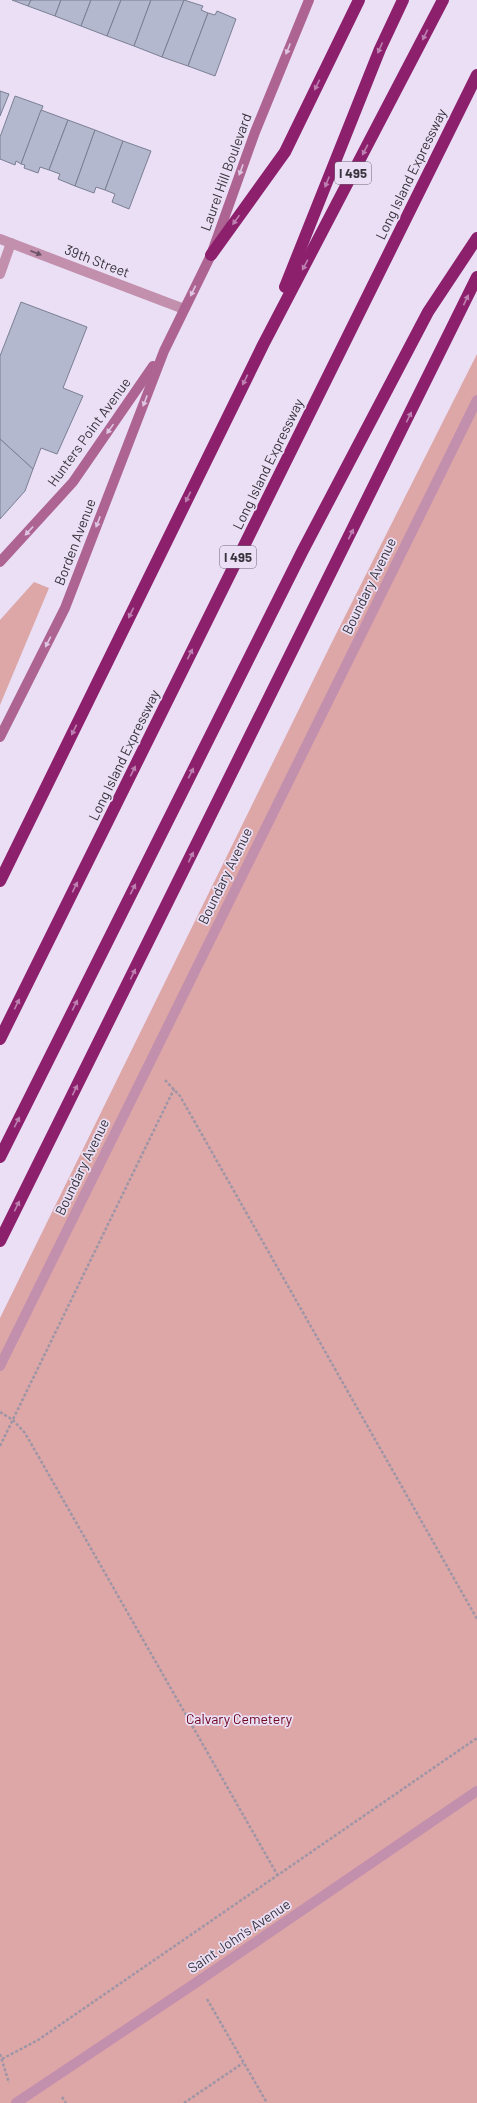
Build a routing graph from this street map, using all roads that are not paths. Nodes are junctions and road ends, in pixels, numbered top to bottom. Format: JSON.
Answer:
{"nodes":[{"id":1,"x":309,"y":0,"type":"edge"},
{"id":2,"x":359,"y":0,"type":"edge"},
{"id":3,"x":403,"y":0,"type":"edge"},
{"id":4,"x":443,"y":0,"type":"edge"},
{"id":5,"x":477,"y":75,"type":"edge"},
{"id":6,"x":477,"y":238,"type":"edge"},
{"id":7,"x":0,"y":239,"type":"edge"},
{"id":8,"x":12,"y":243,"type":"junction"},
{"id":9,"x":211,"y":255,"type":"junction"},
{"id":10,"x":0,"y":274,"type":"edge"},
{"id":11,"x":477,"y":277,"type":"edge"},
{"id":12,"x":184,"y":310,"type":"junction"},
{"id":13,"x":263,"y":345,"type":"junction"},
{"id":14,"x":164,"y":351,"type":"junction"},
{"id":15,"x":477,"y":400,"type":"edge"},
{"id":16,"x":0,"y":562,"type":"edge"},
{"id":17,"x":0,"y":737,"type":"edge"},
{"id":18,"x":0,"y":881,"type":"edge"},
{"id":19,"x":0,"y":1039,"type":"edge"},
{"id":20,"x":0,"y":1157,"type":"edge"},
{"id":21,"x":0,"y":1241,"type":"edge"},
{"id":22,"x":0,"y":1366,"type":"edge"},
{"id":23,"x":477,"y":1791,"type":"edge"},
{"id":24,"x":16,"y":2103,"type":"edge"}],
"edges":[{"from":1,"to":9,"type":"main road","name":"Laurel Hill Boulevard","one_way":true},
{"from":2,"to":9,"type":"highway","one_way":true},
{"from":3,"to":13,"type":"highway","one_way":true},
{"from":4,"to":13,"type":"highway","number":"I 495","one_way":true},
{"from":19,"to":5,"type":"highway","name":"Long Island Expressway","number":"I 495","one_way":true},
{"from":20,"to":6,"type":"highway","one_way":true},
{"from":7,"to":8,"type":"street","name":"39th Street"},
{"from":8,"to":10,"type":"street"},
{"from":8,"to":12,"type":"street","name":"39th Street","one_way":true},
{"from":9,"to":12,"type":"main road","name":"Laurel Hill Boulevard","one_way":true},
{"from":21,"to":11,"type":"highway","one_way":true},
{"from":12,"to":14,"type":"main road","name":"Laurel Hill Boulevard"},
{"from":13,"to":18,"type":"highway","number":"I 495","one_way":true},
{"from":14,"to":16,"type":"main road","name":"Hunters Point Avenue","one_way":true},
{"from":14,"to":17,"type":"main road","name":"Borden Avenue","one_way":true},
{"from":15,"to":22,"type":"street","name":"Boundary Avenue"},
{"from":23,"to":24,"type":"street","name":"Saint John's Avenue"}]}
